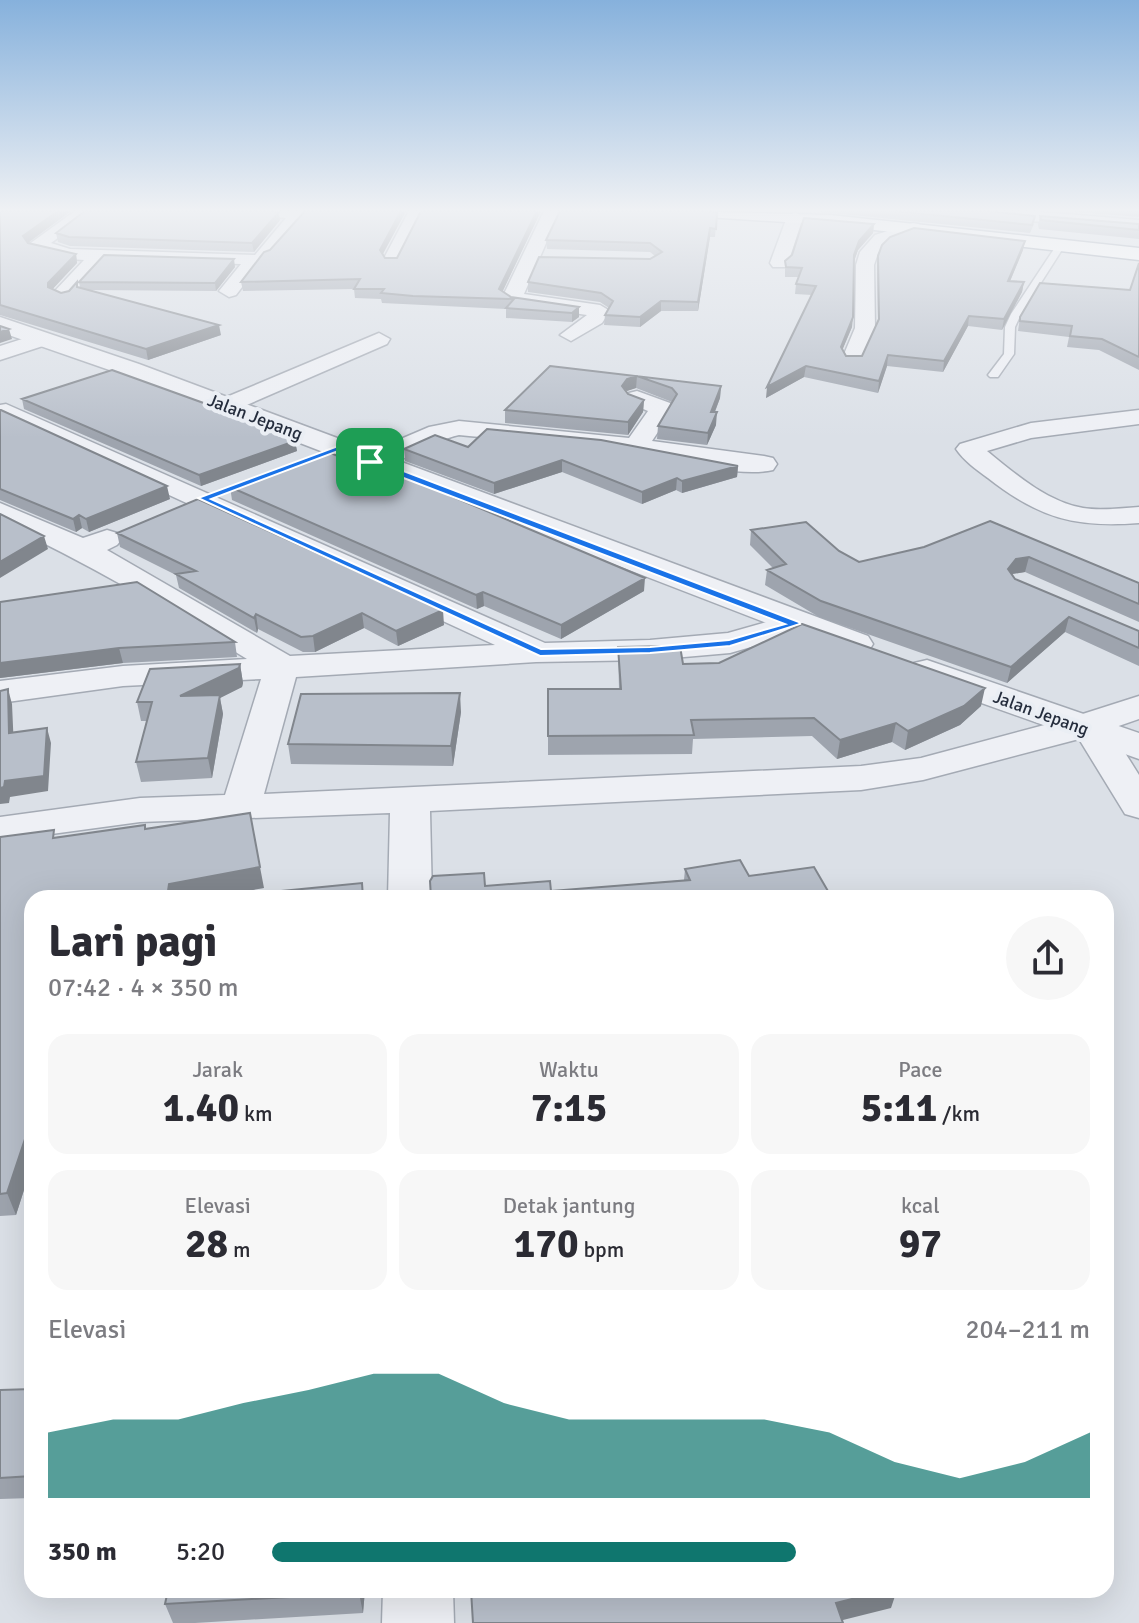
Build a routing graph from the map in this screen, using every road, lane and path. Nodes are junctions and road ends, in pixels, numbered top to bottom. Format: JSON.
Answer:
{"nodes":[{"id":1,"x":69,"y":287,"type":"edge"},
{"id":2,"x":232,"y":287,"type":"edge"},
{"id":3,"x":519,"y":287,"type":"edge"},
{"id":4,"x":865,"y":287,"type":"edge"},
{"id":5,"x":1034,"y":287,"type":"edge"},
{"id":6,"x":229,"y":291,"type":"dead end"},
{"id":7,"x":62,"y":294,"type":"edge"},
{"id":8,"x":0,"y":324,"type":"edge"},
{"id":9,"x":571,"y":335,"type":"dead end"},
{"id":10,"x":41,"y":339,"type":"junction"},
{"id":11,"x":379,"y":339,"type":"dead end"},
{"id":12,"x":0,"y":353,"type":"edge"},
{"id":13,"x":853,"y":359,"type":"edge"},
{"id":14,"x":994,"y":375,"type":"dead end"},
{"id":15,"x":637,"y":398,"type":"edge"},
{"id":16,"x":225,"y":406,"type":"junction"},
{"id":17,"x":0,"y":413,"type":"edge"},
{"id":18,"x":1139,"y":417,"type":"edge"},
{"id":19,"x":637,"y":445,"type":"junction"},
{"id":20,"x":338,"y":448,"type":"junction"},
{"id":21,"x":370,"y":462,"type":"junction"},
{"id":22,"x":298,"y":463,"type":"edge"},
{"id":23,"x":764,"y":464,"type":"dead end"},
{"id":24,"x":216,"y":493,"type":"junction"},
{"id":25,"x":163,"y":515,"type":"edge"},
{"id":26,"x":1139,"y":515,"type":"edge"},
{"id":27,"x":5,"y":519,"type":"edge"},
{"id":28,"x":136,"y":527,"type":"edge"},
{"id":29,"x":83,"y":549,"type":"junction"},
{"id":30,"x":146,"y":583,"type":"junction"},
{"id":31,"x":102,"y":589,"type":"edge"},
{"id":32,"x":795,"y":624,"type":"junction"},
{"id":33,"x":540,"y":653,"type":"junction"},
{"id":34,"x":282,"y":666,"type":"junction"},
{"id":35,"x":0,"y":692,"type":"edge"},
{"id":36,"x":1139,"y":707,"type":"edge"},
{"id":37,"x":1086,"y":729,"type":"junction"},
{"id":38,"x":1139,"y":747,"type":"edge"},
{"id":39,"x":410,"y":800,"type":"junction"},
{"id":40,"x":241,"y":806,"type":"junction"},
{"id":41,"x":1139,"y":806,"type":"edge"},
{"id":42,"x":0,"y":829,"type":"edge"},
{"id":43,"x":410,"y":890,"type":"edge"},
{"id":44,"x":418,"y":1598,"type":"edge"},
{"id":45,"x":418,"y":1623,"type":"edge"}],
"edges":[{"from":1,"to":7,"type":"street"},
{"from":2,"to":6,"type":"street"},
{"from":3,"to":9,"type":"street"},
{"from":4,"to":13,"type":"street"},
{"from":5,"to":14,"type":"lane"},
{"from":8,"to":10,"type":"street","name":"Jalan Jepang"},
{"from":10,"to":12,"type":"street"},
{"from":10,"to":16,"type":"street","name":"Jalan Jepang"},
{"from":11,"to":16,"type":"street"},
{"from":15,"to":19,"type":"street"},
{"from":16,"to":20,"type":"street","name":"Jalan Jepang"},
{"from":17,"to":24,"type":"street"},
{"from":18,"to":26,"type":"street"},
{"from":19,"to":21,"type":"street"},
{"from":19,"to":23,"type":"street"},
{"from":20,"to":21,"type":"street","name":"Jalan Jepang"},
{"from":20,"to":22,"type":"street"},
{"from":21,"to":32,"type":"street","name":"Jalan Jepang"},
{"from":24,"to":25,"type":"street"},
{"from":24,"to":33,"type":"street"},
{"from":27,"to":29,"type":"street"},
{"from":28,"to":29,"type":"street"},
{"from":29,"to":30,"type":"street"},
{"from":30,"to":31,"type":"street"},
{"from":30,"to":34,"type":"street"},
{"from":32,"to":33,"type":"street"},
{"from":32,"to":37,"type":"street","name":"Jalan Jepang"},
{"from":33,"to":34,"type":"street"},
{"from":34,"to":35,"type":"street"},
{"from":34,"to":40,"type":"street"},
{"from":36,"to":37,"type":"street"},
{"from":37,"to":38,"type":"street","name":"Jalan Jepang"},
{"from":37,"to":39,"type":"street"},
{"from":37,"to":41,"type":"street"},
{"from":39,"to":40,"type":"street"},
{"from":39,"to":43,"type":"street"},
{"from":40,"to":42,"type":"street"},
{"from":44,"to":45,"type":"street"}]}
